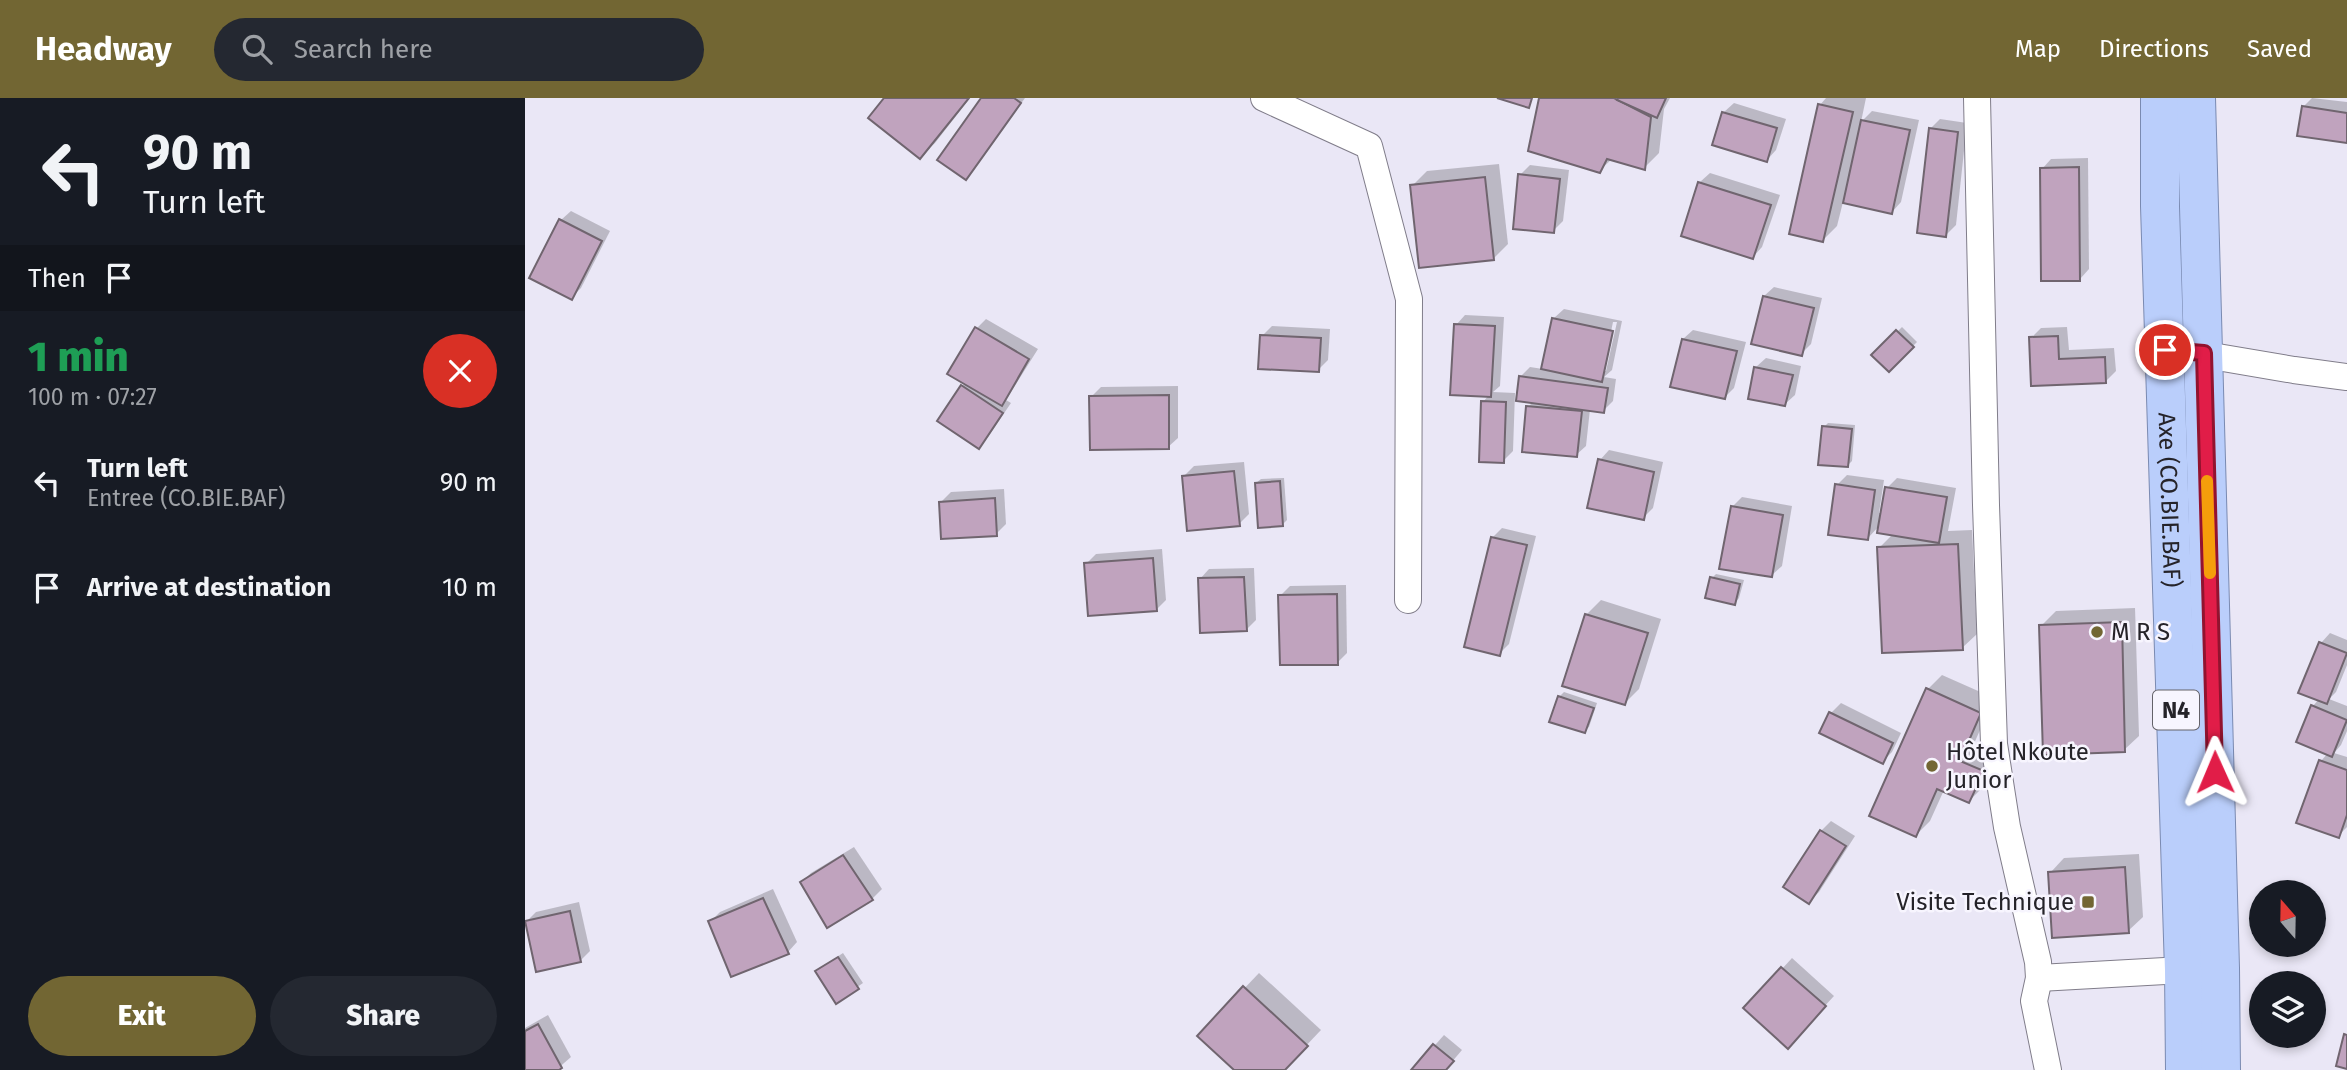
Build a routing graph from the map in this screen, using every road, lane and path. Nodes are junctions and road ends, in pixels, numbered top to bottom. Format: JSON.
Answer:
{"nodes":[{"id":1,"x":1264,"y":98,"type":"edge"},
{"id":2,"x":1977,"y":98,"type":"edge"},
{"id":3,"x":2178,"y":101,"type":"edge"},
{"id":4,"x":2165,"y":350,"type":"junction"},
{"id":5,"x":2204,"y":353,"type":"junction"},
{"id":6,"x":2347,"y":377,"type":"edge"},
{"id":7,"x":1408,"y":600,"type":"dead end"},
{"id":8,"x":2202,"y":969,"type":"junction"},
{"id":9,"x":2039,"y":978,"type":"junction"},
{"id":10,"x":2048,"y":1070,"type":"edge"},
{"id":11,"x":2185,"y":1070,"type":"edge"},
{"id":12,"x":2221,"y":1070,"type":"edge"}],
"edges":[{"from":1,"to":7,"type":"street"},
{"from":2,"to":9,"type":"street"},
{"from":3,"to":4,"type":"highway","name":"Axe (CO.BIE.BAF)","number":"N4"},
{"from":3,"to":5,"type":"highway","name":"Axe (CO.BIE.BAF)","number":"N4"},
{"from":4,"to":5,"type":"street"},
{"from":4,"to":8,"type":"highway","name":"Axe (CO.BIE.BAF)","number":"N4"},
{"from":5,"to":6,"type":"street"},
{"from":5,"to":8,"type":"highway","name":"Axe (CO.BIE.BAF)","number":"N4"},
{"from":8,"to":9,"type":"street"},
{"from":8,"to":11,"type":"highway","name":"Axe (CO.BIE.BAF)","number":"N4"},
{"from":8,"to":12,"type":"highway","name":"Axe (CO.BIE.BAF)","number":"N4"},
{"from":9,"to":10,"type":"street"}]}
